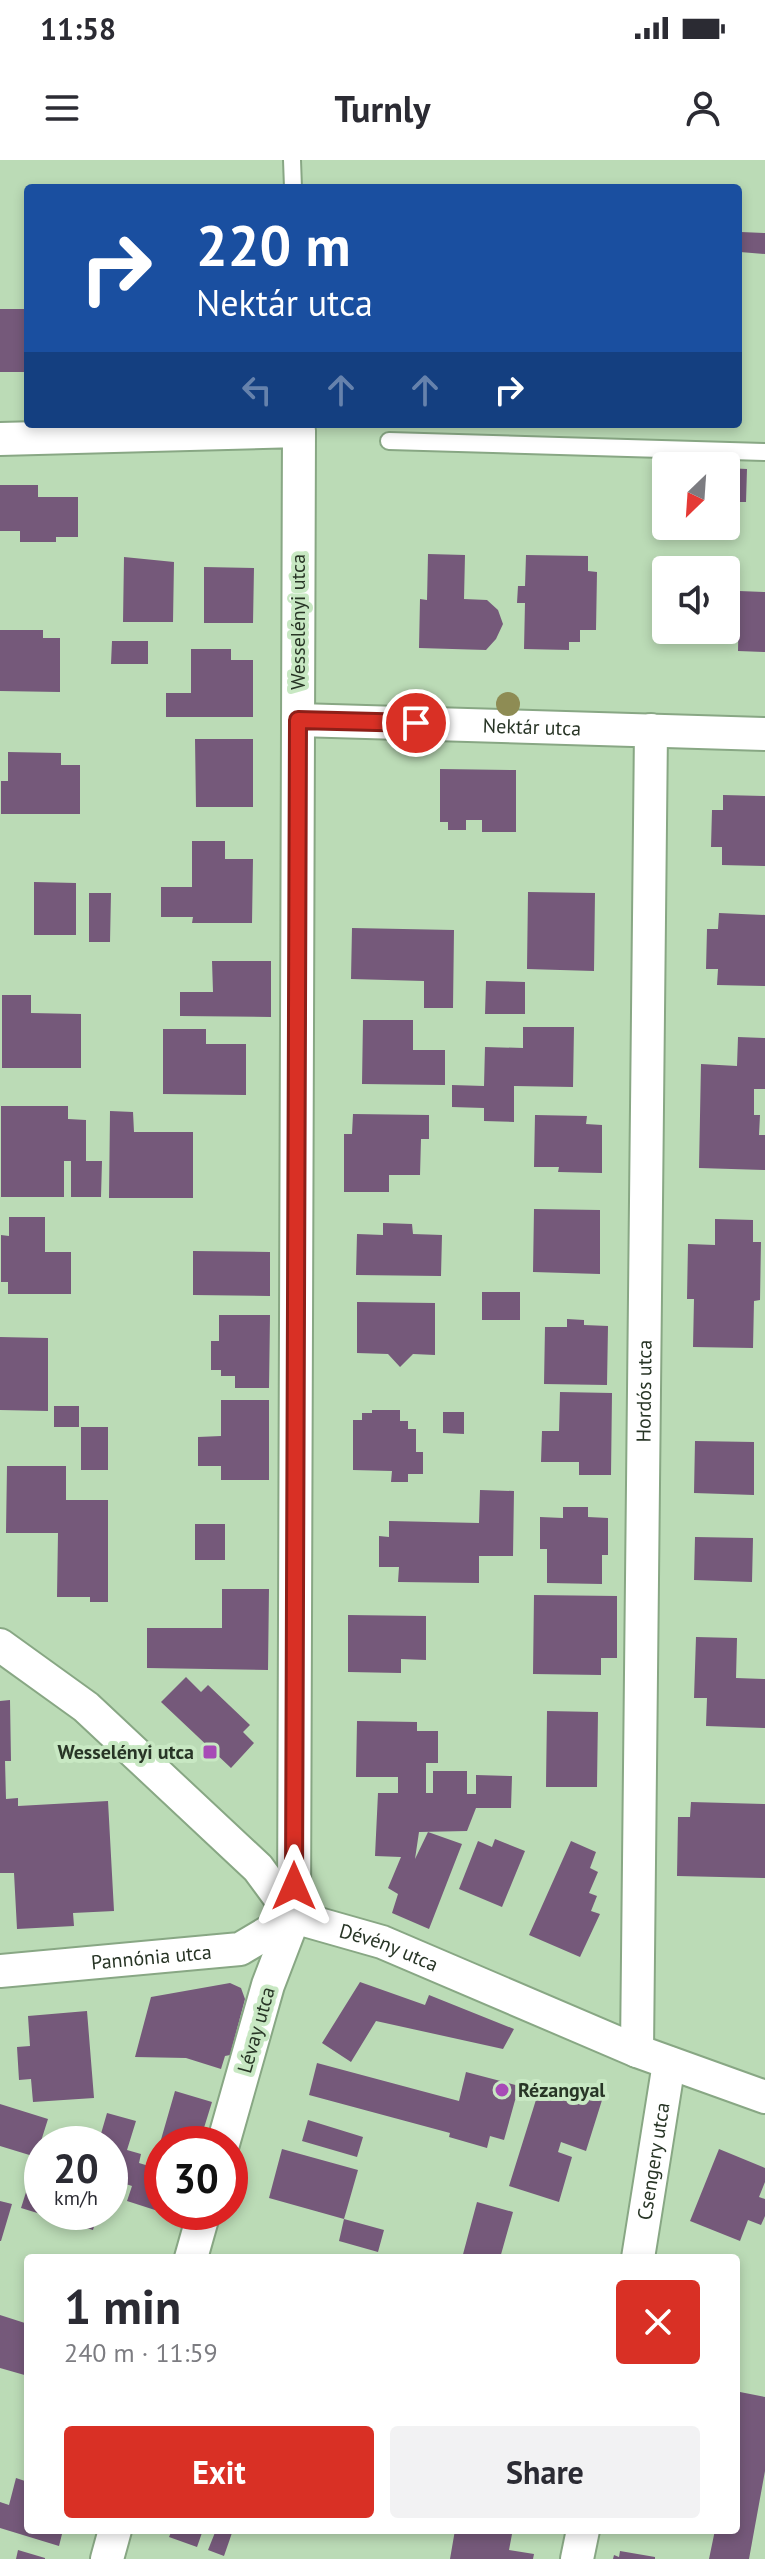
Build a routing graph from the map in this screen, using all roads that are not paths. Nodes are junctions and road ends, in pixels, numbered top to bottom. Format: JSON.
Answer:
{"nodes":[{"id":1,"x":292,"y":160,"type":"edge"},
{"id":2,"x":293,"y":184,"type":"edge"},
{"id":3,"x":299,"y":428,"type":"edge"},
{"id":4,"x":0,"y":439,"type":"edge"},
{"id":5,"x":389,"y":441,"type":"dead end"},
{"id":6,"x":765,"y":452,"type":"edge"},
{"id":7,"x":298,"y":720,"type":"junction"},
{"id":8,"x":651,"y":730,"type":"junction"},
{"id":9,"x":765,"y":734,"type":"edge"},
{"id":10,"x":0,"y":1645,"type":"edge"},
{"id":11,"x":294,"y":1917,"type":"junction"},
{"id":12,"x":0,"y":1971,"type":"edge"},
{"id":13,"x":637,"y":2051,"type":"junction"},
{"id":14,"x":669,"y":2063,"type":"junction"},
{"id":15,"x":765,"y":2097,"type":"edge"},
{"id":16,"x":228,"y":2126,"type":"edge"},
{"id":17,"x":199,"y":2230,"type":"edge"},
{"id":18,"x":192,"y":2254,"type":"edge"},
{"id":19,"x":639,"y":2254,"type":"edge"},
{"id":20,"x":114,"y":2534,"type":"edge"},
{"id":21,"x":582,"y":2534,"type":"edge"},
{"id":22,"x":107,"y":2559,"type":"edge"},
{"id":23,"x":577,"y":2559,"type":"edge"}],
"edges":[{"from":1,"to":2,"type":"lane"},
{"from":3,"to":4,"type":"street"},
{"from":3,"to":7,"type":"street","name":"Wesselényi utca"},
{"from":5,"to":6,"type":"lane"},
{"from":7,"to":8,"type":"street","name":"Nektár utca"},
{"from":7,"to":11,"type":"street","name":"Wesselényi utca"},
{"from":8,"to":9,"type":"street","name":"Nektár utca"},
{"from":8,"to":13,"type":"street","name":"Hordós utca"},
{"from":10,"to":11,"type":"street"},
{"from":11,"to":12,"type":"street","name":"Pannónia utca"},
{"from":11,"to":13,"type":"street","name":"Dévény utca"},
{"from":11,"to":16,"type":"street","name":"Lévay utca"},
{"from":13,"to":14,"type":"street","name":"Dévény utca"},
{"from":14,"to":15,"type":"street","name":"Dévény utca"},
{"from":14,"to":19,"type":"street","name":"Csengery utca"},
{"from":17,"to":18,"type":"street"},
{"from":20,"to":22,"type":"street"},
{"from":21,"to":23,"type":"street"}]}
